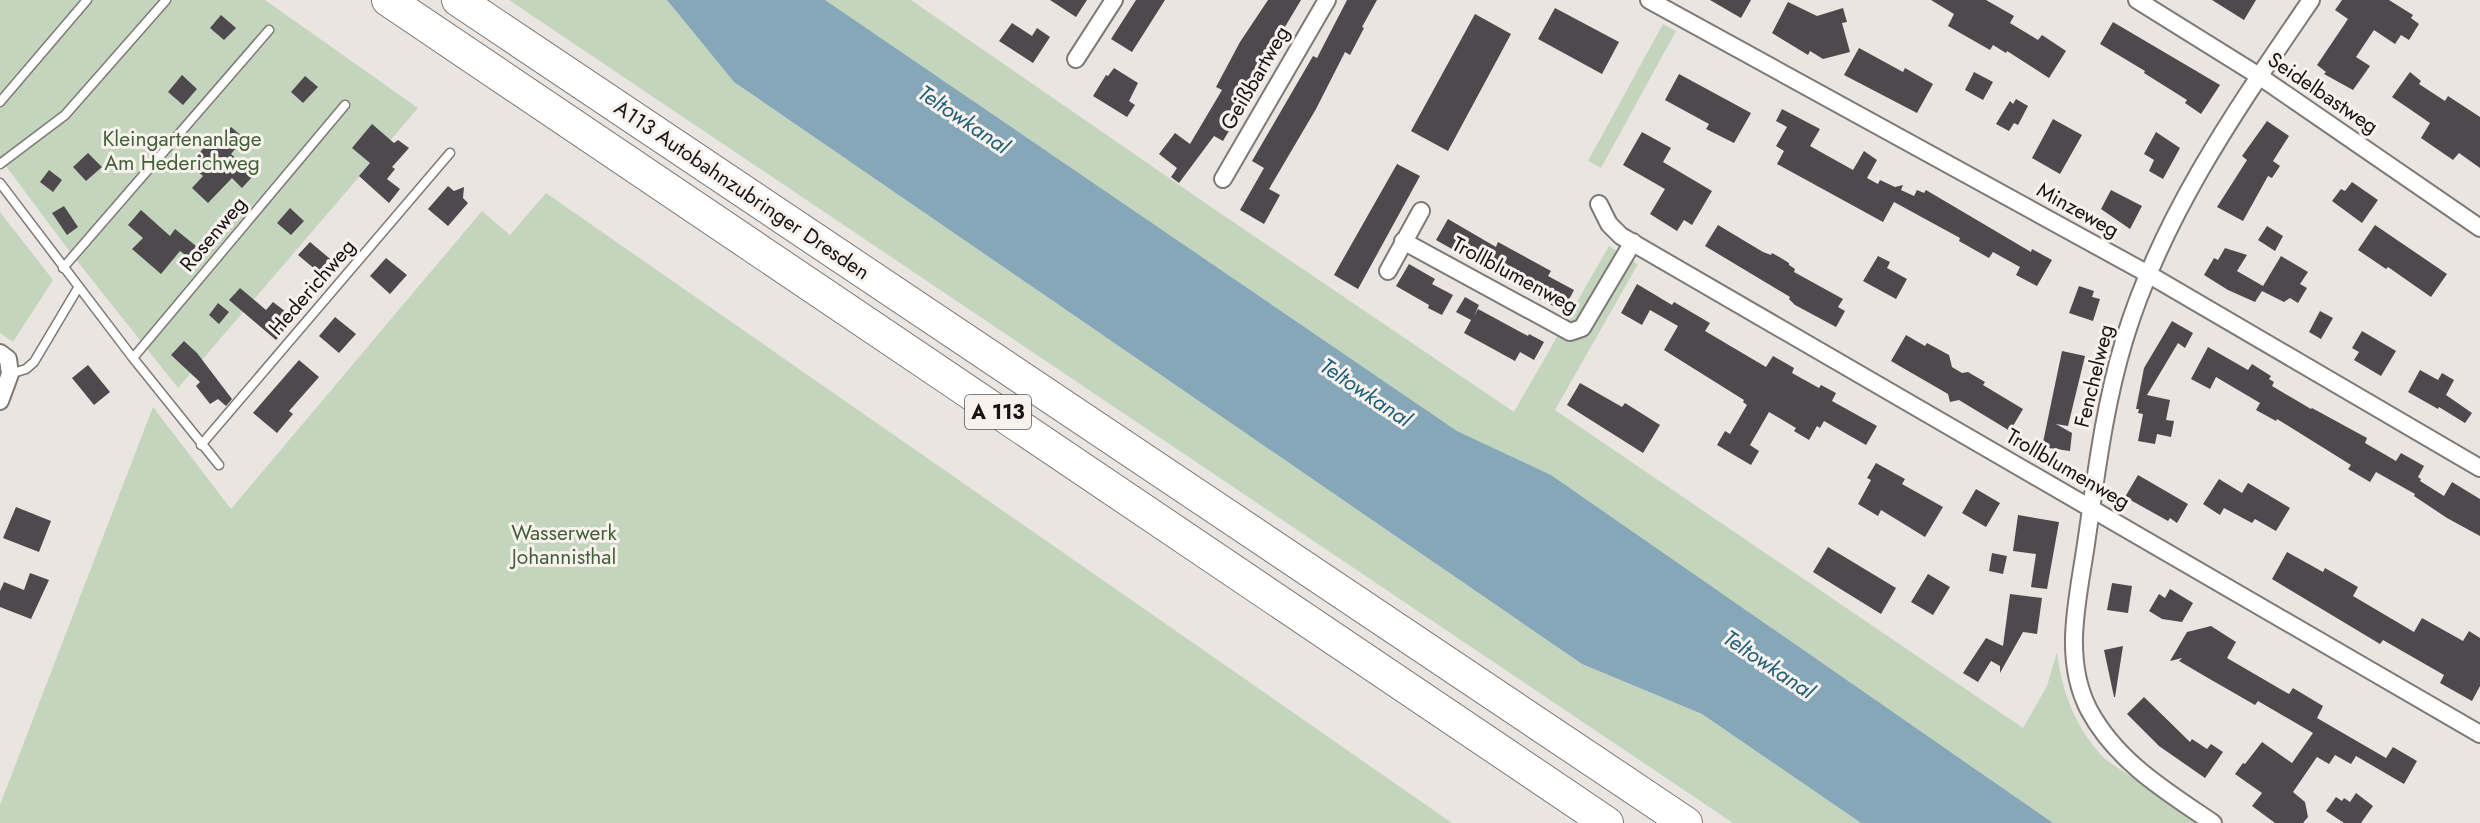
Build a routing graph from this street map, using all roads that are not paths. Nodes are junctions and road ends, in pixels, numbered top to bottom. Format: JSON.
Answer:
{"nodes":[{"id":1,"x":87,"y":0,"type":"edge"},
{"id":2,"x":166,"y":0,"type":"edge"},
{"id":3,"x":388,"y":0,"type":"edge"},
{"id":4,"x":458,"y":0,"type":"edge"},
{"id":5,"x":1114,"y":0,"type":"edge"},
{"id":6,"x":1327,"y":0,"type":"edge"},
{"id":7,"x":1650,"y":0,"type":"edge"},
{"id":8,"x":2137,"y":0,"type":"edge"},
{"id":9,"x":2311,"y":0,"type":"edge"},
{"id":10,"x":269,"y":30,"type":"dead end"},
{"id":11,"x":1076,"y":59,"type":"dead end"},
{"id":12,"x":2259,"y":76,"type":"junction"},
{"id":13,"x":0,"y":102,"type":"edge"},
{"id":14,"x":345,"y":105,"type":"dead end"},
{"id":15,"x":450,"y":153,"type":"dead end"},
{"id":16,"x":0,"y":164,"type":"edge"},
{"id":17,"x":1222,"y":179,"type":"dead end"},
{"id":18,"x":0,"y":183,"type":"edge"},
{"id":19,"x":1599,"y":204,"type":"dead end"},
{"id":20,"x":1421,"y":212,"type":"dead end"},
{"id":21,"x":2480,"y":228,"type":"edge"},
{"id":22,"x":1403,"y":241,"type":"junction"},
{"id":23,"x":1633,"y":242,"type":"junction"},
{"id":24,"x":63,"y":268,"type":"junction"},
{"id":25,"x":1388,"y":271,"type":"dead end"},
{"id":26,"x":2148,"y":274,"type":"junction"},
{"id":27,"x":78,"y":288,"type":"junction"},
{"id":28,"x":0,"y":353,"type":"edge"},
{"id":29,"x":133,"y":358,"type":"junction"},
{"id":30,"x":10,"y":374,"type":"junction"},
{"id":31,"x":0,"y":401,"type":"edge"},
{"id":32,"x":201,"y":445,"type":"junction"},
{"id":33,"x":219,"y":465,"type":"dead end"},
{"id":34,"x":2480,"y":468,"type":"edge"},
{"id":35,"x":2091,"y":508,"type":"junction"},
{"id":36,"x":2480,"y":734,"type":"edge"},
{"id":37,"x":1607,"y":823,"type":"edge"},
{"id":38,"x":1686,"y":823,"type":"edge"},
{"id":39,"x":2213,"y":823,"type":"edge"}],
"edges":[{"from":1,"to":13,"type":"lane"},
{"from":2,"to":16,"type":"lane"},
{"from":3,"to":37,"type":"highway","number":"A 113"},
{"from":4,"to":38,"type":"highway","name":"A113 Autobahnzubringer Dresden","number":"A 113"},
{"from":5,"to":11,"type":"street"},
{"from":6,"to":17,"type":"street","name":"Geißbartweg"},
{"from":7,"to":26,"type":"street","name":"Minzeweg"},
{"from":8,"to":12,"type":"street","name":"Seidelbastweg"},
{"from":9,"to":12,"type":"street","name":"Fenchelweg"},
{"from":10,"to":24,"type":"lane"},
{"from":12,"to":21,"type":"street","name":"Seidelbastweg"},
{"from":12,"to":26,"type":"street","name":"Fenchelweg"},
{"from":14,"to":29,"type":"lane","name":"Rosenweg"},
{"from":15,"to":32,"type":"lane","name":"Hederichweg"},
{"from":18,"to":24,"type":"lane"},
{"from":19,"to":23,"type":"street","name":"Trollblumenweg"},
{"from":20,"to":22,"type":"street"},
{"from":22,"to":23,"type":"street","name":"Trollblumenweg"},
{"from":22,"to":25,"type":"street"},
{"from":23,"to":35,"type":"street","name":"Trollblumenweg"},
{"from":24,"to":27,"type":"lane"},
{"from":26,"to":34,"type":"street","name":"Minzeweg"},
{"from":26,"to":35,"type":"street","name":"Fenchelweg"},
{"from":27,"to":29,"type":"lane"},
{"from":27,"to":30,"type":"lane"},
{"from":28,"to":30,"type":"street"},
{"from":29,"to":32,"type":"lane"},
{"from":30,"to":31,"type":"street"},
{"from":32,"to":33,"type":"lane"},
{"from":35,"to":36,"type":"street","name":"Trollblumenweg"},
{"from":35,"to":39,"type":"street","name":"Fenchelweg"}]}
